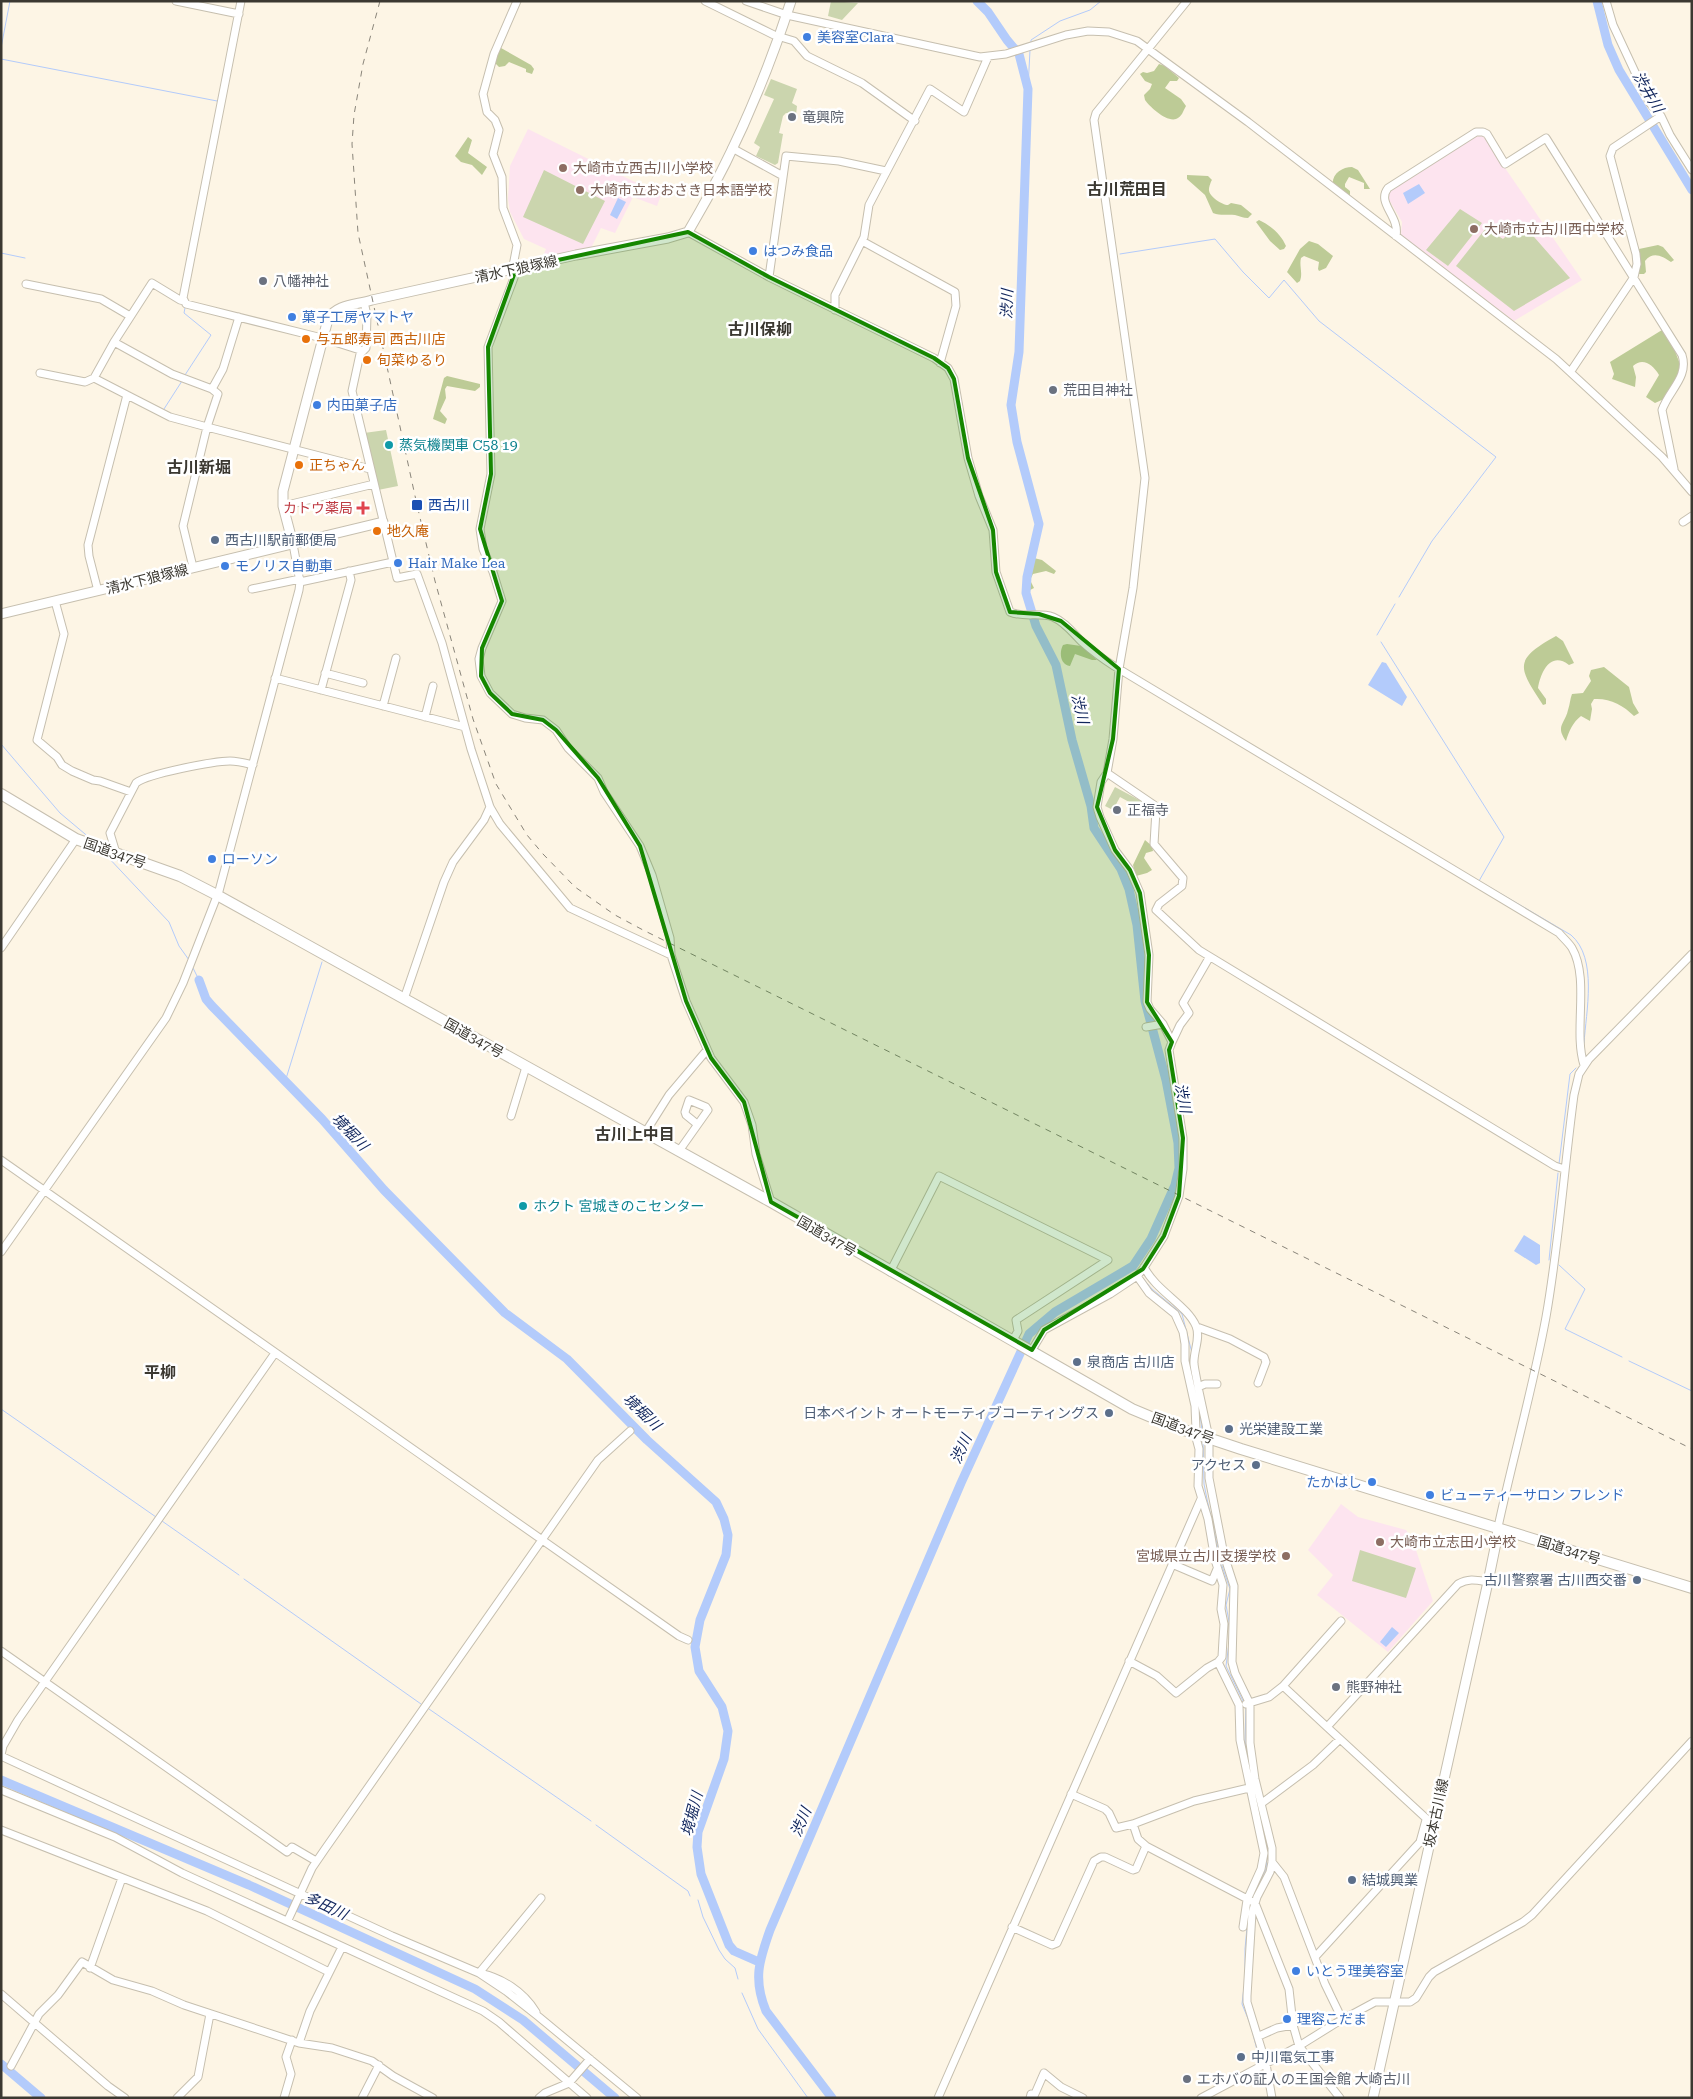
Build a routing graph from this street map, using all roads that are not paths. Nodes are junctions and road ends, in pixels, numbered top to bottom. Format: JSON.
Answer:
{"nodes":[{"id":1,"x":176,"y":1,"type":"edge"},
{"id":2,"x":241,"y":1,"type":"edge"},
{"id":3,"x":517,"y":1,"type":"edge"},
{"id":4,"x":705,"y":1,"type":"edge"},
{"id":5,"x":746,"y":1,"type":"edge"},
{"id":6,"x":791,"y":1,"type":"edge"},
{"id":7,"x":1187,"y":1,"type":"edge"},
{"id":8,"x":1606,"y":1,"type":"edge"},
{"id":9,"x":239,"y":14,"type":"junction"},
{"id":10,"x":787,"y":15,"type":"junction"},
{"id":11,"x":778,"y":35,"type":"junction"},
{"id":12,"x":1149,"y":48,"type":"junction"},
{"id":13,"x":988,"y":56,"type":"junction"},
{"id":14,"x":1659,"y":117,"type":"junction"},
{"id":15,"x":914,"y":120,"type":"junction"},
{"id":16,"x":732,"y":148,"type":"junction"},
{"id":17,"x":1692,"y":170,"type":"edge"},
{"id":18,"x":886,"y":171,"type":"junction"},
{"id":19,"x":783,"y":176,"type":"junction"},
{"id":20,"x":688,"y":232,"type":"junction"},
{"id":21,"x":1396,"y":236,"type":"junction"},
{"id":22,"x":862,"y":241,"type":"junction"},
{"id":23,"x":516,"y":269,"type":"junction"},
{"id":24,"x":769,"y":277,"type":"junction"},
{"id":25,"x":1634,"y":278,"type":"junction"},
{"id":26,"x":26,"y":284,"type":"dead end"},
{"id":27,"x":184,"y":301,"type":"junction"},
{"id":28,"x":364,"y":302,"type":"junction"},
{"id":29,"x":835,"y":310,"type":"junction"},
{"id":30,"x":130,"y":316,"type":"junction"},
{"id":31,"x":239,"y":317,"type":"junction"},
{"id":32,"x":322,"y":338,"type":"junction"},
{"id":33,"x":114,"y":342,"type":"junction"},
{"id":34,"x":363,"y":351,"type":"junction"},
{"id":35,"x":940,"y":363,"type":"junction"},
{"id":36,"x":1571,"y":371,"type":"junction"},
{"id":37,"x":40,"y":373,"type":"dead end"},
{"id":38,"x":94,"y":378,"type":"junction"},
{"id":39,"x":212,"y":389,"type":"junction"},
{"id":40,"x":128,"y":395,"type":"junction"},
{"id":41,"x":207,"y":427,"type":"junction"},
{"id":42,"x":294,"y":449,"type":"junction"},
{"id":43,"x":370,"y":469,"type":"junction"},
{"id":44,"x":1674,"y":469,"type":"junction"},
{"id":45,"x":374,"y":484,"type":"junction"},
{"id":46,"x":1692,"y":492,"type":"edge"},
{"id":47,"x":283,"y":506,"type":"junction"},
{"id":48,"x":1692,"y":516,"type":"edge"},
{"id":49,"x":383,"y":522,"type":"junction"},
{"id":50,"x":1683,"y":522,"type":"dead end"},
{"id":51,"x":293,"y":544,"type":"junction"},
{"id":52,"x":393,"y":562,"type":"junction"},
{"id":53,"x":193,"y":567,"type":"junction"},
{"id":54,"x":350,"y":571,"type":"junction"},
{"id":55,"x":300,"y":581,"type":"junction"},
{"id":56,"x":252,"y":589,"type":"dead end"},
{"id":57,"x":98,"y":591,"type":"junction"},
{"id":58,"x":55,"y":601,"type":"junction"},
{"id":59,"x":1,"y":614,"type":"edge"},
{"id":60,"x":396,"y":658,"type":"dead end"},
{"id":61,"x":1119,"y":669,"type":"junction"},
{"id":62,"x":325,"y":673,"type":"junction"},
{"id":63,"x":275,"y":678,"type":"junction"},
{"id":64,"x":363,"y":683,"type":"dead end"},
{"id":65,"x":433,"y":686,"type":"dead end"},
{"id":66,"x":321,"y":690,"type":"junction"},
{"id":67,"x":382,"y":706,"type":"junction"},
{"id":68,"x":425,"y":716,"type":"junction"},
{"id":69,"x":465,"y":727,"type":"junction"},
{"id":70,"x":253,"y":765,"type":"junction"},
{"id":71,"x":1107,"y":773,"type":"junction"},
{"id":72,"x":131,"y":792,"type":"junction"},
{"id":73,"x":1,"y":794,"type":"edge"},
{"id":74,"x":490,"y":807,"type":"junction"},
{"id":75,"x":76,"y":839,"type":"junction"},
{"id":76,"x":116,"y":853,"type":"junction"},
{"id":77,"x":216,"y":894,"type":"junction"},
{"id":78,"x":1,"y":948,"type":"edge"},
{"id":79,"x":1692,"y":954,"type":"edge"},
{"id":80,"x":671,"y":955,"type":"junction"},
{"id":81,"x":1209,"y":958,"type":"junction"},
{"id":82,"x":404,"y":999,"type":"junction"},
{"id":83,"x":1163,"y":1024,"type":"junction"},
{"id":84,"x":1146,"y":1027,"type":"dead end"},
{"id":85,"x":1172,"y":1042,"type":"junction"},
{"id":86,"x":706,"y":1050,"type":"junction"},
{"id":87,"x":1584,"y":1065,"type":"junction"},
{"id":88,"x":526,"y":1067,"type":"junction"},
{"id":89,"x":511,"y":1116,"type":"dead end"},
{"id":90,"x":697,"y":1124,"type":"dead end"},
{"id":91,"x":645,"y":1132,"type":"junction"},
{"id":92,"x":679,"y":1151,"type":"junction"},
{"id":93,"x":1,"y":1160,"type":"edge"},
{"id":94,"x":1564,"y":1169,"type":"junction"},
{"id":95,"x":44,"y":1191,"type":"junction"},
{"id":96,"x":771,"y":1202,"type":"junction"},
{"id":97,"x":1,"y":1252,"type":"edge"},
{"id":98,"x":1141,"y":1271,"type":"junction"},
{"id":99,"x":890,"y":1272,"type":"junction"},
{"id":100,"x":1197,"y":1327,"type":"junction"},
{"id":101,"x":1015,"y":1341,"type":"junction"},
{"id":102,"x":1030,"y":1350,"type":"junction"},
{"id":103,"x":275,"y":1353,"type":"junction"},
{"id":104,"x":1258,"y":1383,"type":"dead end"},
{"id":105,"x":1217,"y":1384,"type":"dead end"},
{"id":106,"x":1198,"y":1388,"type":"junction"},
{"id":107,"x":630,"y":1431,"type":"dead end"},
{"id":108,"x":1201,"y":1436,"type":"junction"},
{"id":109,"x":1201,"y":1499,"type":"junction"},
{"id":110,"x":1498,"y":1528,"type":"junction"},
{"id":111,"x":542,"y":1539,"type":"junction"},
{"id":112,"x":1172,"y":1564,"type":"junction"},
{"id":113,"x":1217,"y":1569,"type":"junction"},
{"id":114,"x":1488,"y":1582,"type":"junction"},
{"id":115,"x":1692,"y":1588,"type":"edge"},
{"id":116,"x":1340,"y":1621,"type":"dead end"},
{"id":117,"x":688,"y":1640,"type":"dead end"},
{"id":118,"x":1,"y":1651,"type":"edge"},
{"id":119,"x":1129,"y":1662,"type":"junction"},
{"id":120,"x":1218,"y":1662,"type":"junction"},
{"id":121,"x":45,"y":1682,"type":"junction"},
{"id":122,"x":1283,"y":1686,"type":"junction"},
{"id":123,"x":1245,"y":1704,"type":"junction"},
{"id":124,"x":1327,"y":1727,"type":"junction"},
{"id":125,"x":1340,"y":1739,"type":"junction"},
{"id":126,"x":1692,"y":1741,"type":"edge"},
{"id":127,"x":1,"y":1755,"type":"edge"},
{"id":128,"x":1249,"y":1788,"type":"junction"},
{"id":129,"x":1,"y":1790,"type":"edge"},
{"id":130,"x":1071,"y":1794,"type":"junction"},
{"id":131,"x":1258,"y":1803,"type":"junction"},
{"id":132,"x":1430,"y":1821,"type":"junction"},
{"id":133,"x":1133,"y":1824,"type":"junction"},
{"id":134,"x":1,"y":1830,"type":"edge"},
{"id":135,"x":1146,"y":1846,"type":"junction"},
{"id":136,"x":316,"y":1861,"type":"junction"},
{"id":137,"x":1272,"y":1862,"type":"junction"},
{"id":138,"x":122,"y":1878,"type":"junction"},
{"id":139,"x":300,"y":1894,"type":"junction"},
{"id":140,"x":541,"y":1898,"type":"dead end"},
{"id":141,"x":1251,"y":1902,"type":"junction"},
{"id":142,"x":288,"y":1919,"type":"junction"},
{"id":143,"x":1012,"y":1927,"type":"junction"},
{"id":144,"x":1243,"y":1928,"type":"dead end"},
{"id":145,"x":342,"y":1947,"type":"junction"},
{"id":146,"x":1316,"y":1956,"type":"junction"},
{"id":147,"x":90,"y":1968,"type":"junction"},
{"id":148,"x":329,"y":1972,"type":"junction"},
{"id":149,"x":479,"y":1973,"type":"junction"},
{"id":150,"x":1,"y":1994,"type":"edge"},
{"id":151,"x":1394,"y":2002,"type":"junction"},
{"id":152,"x":210,"y":2014,"type":"junction"},
{"id":153,"x":1342,"y":2019,"type":"junction"},
{"id":154,"x":35,"y":2023,"type":"junction"},
{"id":155,"x":1293,"y":2025,"type":"junction"},
{"id":156,"x":1259,"y":2036,"type":"junction"},
{"id":157,"x":292,"y":2040,"type":"junction"},
{"id":158,"x":300,"y":2043,"type":"junction"},
{"id":159,"x":1299,"y":2046,"type":"junction"},
{"id":160,"x":589,"y":2060,"type":"junction"},
{"id":161,"x":379,"y":2065,"type":"junction"},
{"id":162,"x":11,"y":2066,"type":"dead end"},
{"id":163,"x":1263,"y":2066,"type":"junction"},
{"id":164,"x":570,"y":2082,"type":"junction"},
{"id":165,"x":125,"y":2098,"type":"edge"},
{"id":166,"x":177,"y":2098,"type":"edge"},
{"id":167,"x":284,"y":2098,"type":"edge"},
{"id":168,"x":362,"y":2098,"type":"edge"},
{"id":169,"x":433,"y":2098,"type":"edge"},
{"id":170,"x":539,"y":2098,"type":"edge"},
{"id":171,"x":587,"y":2098,"type":"edge"},
{"id":172,"x":637,"y":2098,"type":"edge"},
{"id":173,"x":938,"y":2098,"type":"edge"},
{"id":174,"x":1030,"y":2098,"type":"edge"},
{"id":175,"x":1083,"y":2098,"type":"edge"},
{"id":176,"x":1201,"y":2098,"type":"edge"},
{"id":177,"x":1272,"y":2098,"type":"edge"},
{"id":178,"x":1340,"y":2098,"type":"edge"},
{"id":179,"x":1373,"y":2098,"type":"edge"}],
"edges":[{"from":1,"to":9,"type":"street"},
{"from":2,"to":9,"type":"street"},
{"from":3,"to":23,"type":"street"},
{"from":4,"to":11,"type":"street"},
{"from":5,"to":10,"type":"street"},
{"from":6,"to":10,"type":"main road"},
{"from":7,"to":12,"type":"street"},
{"from":8,"to":14,"type":"street"},
{"from":9,"to":27,"type":"street"},
{"from":10,"to":11,"type":"main road"},
{"from":10,"to":13,"type":"street"},
{"from":11,"to":15,"type":"street"},
{"from":11,"to":16,"type":"main road"},
{"from":12,"to":13,"type":"street"},
{"from":12,"to":21,"type":"street"},
{"from":12,"to":61,"type":"street"},
{"from":13,"to":15,"type":"street"},
{"from":14,"to":17,"type":"street"},
{"from":14,"to":25,"type":"street"},
{"from":15,"to":18,"type":"street"},
{"from":16,"to":19,"type":"street"},
{"from":16,"to":20,"type":"main road"},
{"from":18,"to":19,"type":"street"},
{"from":18,"to":22,"type":"street"},
{"from":19,"to":24,"type":"street"},
{"from":20,"to":23,"type":"main road","name":"清水下狼塚線"},
{"from":20,"to":24,"type":"street"},
{"from":21,"to":25,"type":"street"},
{"from":21,"to":36,"type":"street"},
{"from":22,"to":29,"type":"street"},
{"from":22,"to":35,"type":"street"},
{"from":23,"to":28,"type":"main road","name":"清水下狼塚線"},
{"from":23,"to":80,"type":"street"},
{"from":24,"to":29,"type":"street"},
{"from":25,"to":36,"type":"street"},
{"from":25,"to":44,"type":"street"},
{"from":26,"to":30,"type":"street"},
{"from":27,"to":30,"type":"street"},
{"from":27,"to":31,"type":"street"},
{"from":28,"to":32,"type":"main road","name":"清水下狼塚線"},
{"from":28,"to":34,"type":"street"},
{"from":29,"to":35,"type":"street"},
{"from":30,"to":33,"type":"street"},
{"from":31,"to":32,"type":"street"},
{"from":31,"to":39,"type":"street"},
{"from":32,"to":34,"type":"street"},
{"from":32,"to":42,"type":"main road","name":"清水下狼塚線"},
{"from":33,"to":38,"type":"street"},
{"from":33,"to":39,"type":"street"},
{"from":34,"to":43,"type":"street"},
{"from":35,"to":61,"type":"street"},
{"from":36,"to":44,"type":"street"},
{"from":37,"to":38,"type":"street"},
{"from":38,"to":40,"type":"street"},
{"from":39,"to":41,"type":"street"},
{"from":40,"to":41,"type":"street"},
{"from":40,"to":57,"type":"street"},
{"from":41,"to":42,"type":"street"},
{"from":41,"to":53,"type":"street"},
{"from":42,"to":43,"type":"street"},
{"from":42,"to":47,"type":"main road","name":"清水下狼塚線"},
{"from":43,"to":45,"type":"street"},
{"from":44,"to":46,"type":"street"},
{"from":45,"to":47,"type":"street"},
{"from":45,"to":49,"type":"street"},
{"from":47,"to":51,"type":"main road","name":"清水下狼塚線"},
{"from":48,"to":50,"type":"street"},
{"from":49,"to":51,"type":"main road","name":"清水下狼塚線"},
{"from":49,"to":52,"type":"street"},
{"from":51,"to":53,"type":"main road","name":"清水下狼塚線"},
{"from":51,"to":55,"type":"street"},
{"from":52,"to":54,"type":"street"},
{"from":52,"to":69,"type":"street"},
{"from":53,"to":57,"type":"main road","name":"清水下狼塚線"},
{"from":54,"to":55,"type":"street"},
{"from":54,"to":62,"type":"street"},
{"from":55,"to":56,"type":"street"},
{"from":55,"to":63,"type":"street"},
{"from":57,"to":58,"type":"main road","name":"清水下狼塚線"},
{"from":58,"to":59,"type":"main road","name":"清水下狼塚線"},
{"from":58,"to":72,"type":"street"},
{"from":60,"to":67,"type":"street"},
{"from":61,"to":71,"type":"street"},
{"from":61,"to":87,"type":"street"},
{"from":62,"to":64,"type":"street"},
{"from":62,"to":66,"type":"street"},
{"from":63,"to":66,"type":"street"},
{"from":63,"to":70,"type":"street"},
{"from":65,"to":68,"type":"street"},
{"from":66,"to":67,"type":"street"},
{"from":67,"to":68,"type":"street"},
{"from":68,"to":69,"type":"street"},
{"from":69,"to":74,"type":"street"},
{"from":70,"to":72,"type":"street"},
{"from":70,"to":77,"type":"street"},
{"from":71,"to":81,"type":"street"},
{"from":71,"to":83,"type":"street"},
{"from":72,"to":76,"type":"street"},
{"from":73,"to":75,"type":"highway","name":"国道347号"},
{"from":74,"to":80,"type":"street"},
{"from":74,"to":82,"type":"street"},
{"from":75,"to":76,"type":"highway","name":"国道347号"},
{"from":75,"to":78,"type":"street"},
{"from":76,"to":77,"type":"highway","name":"国道347号"},
{"from":77,"to":82,"type":"highway","name":"国道347号"},
{"from":77,"to":95,"type":"street"},
{"from":79,"to":87,"type":"street"},
{"from":80,"to":86,"type":"street"},
{"from":81,"to":85,"type":"street"},
{"from":81,"to":94,"type":"street"},
{"from":82,"to":88,"type":"highway","name":"国道347号"},
{"from":83,"to":84,"type":"street"},
{"from":83,"to":85,"type":"street"},
{"from":85,"to":98,"type":"street"},
{"from":86,"to":91,"type":"street"},
{"from":86,"to":96,"type":"street"},
{"from":87,"to":94,"type":"street"},
{"from":88,"to":89,"type":"street"},
{"from":88,"to":91,"type":"highway","name":"国道347号"},
{"from":90,"to":92,"type":"street"},
{"from":91,"to":92,"type":"highway","name":"国道347号"},
{"from":92,"to":96,"type":"highway","name":"国道347号"},
{"from":93,"to":95,"type":"street"},
{"from":94,"to":110,"type":"street"},
{"from":95,"to":97,"type":"street"},
{"from":95,"to":103,"type":"street"},
{"from":96,"to":99,"type":"highway","name":"国道347号"},
{"from":98,"to":100,"type":"street"},
{"from":98,"to":102,"type":"street"},
{"from":98,"to":108,"type":"street"},
{"from":99,"to":101,"type":"highway","name":"国道347号"},
{"from":99,"to":101,"type":"street"},
{"from":100,"to":104,"type":"street"},
{"from":100,"to":106,"type":"street"},
{"from":101,"to":102,"type":"highway","name":"国道347号"},
{"from":102,"to":108,"type":"highway","name":"国道347号"},
{"from":103,"to":111,"type":"street"},
{"from":103,"to":121,"type":"street"},
{"from":105,"to":106,"type":"street"},
{"from":106,"to":108,"type":"street"},
{"from":107,"to":111,"type":"street"},
{"from":108,"to":109,"type":"street"},
{"from":108,"to":110,"type":"highway","name":"国道347号"},
{"from":108,"to":123,"type":"street"},
{"from":109,"to":112,"type":"street"},
{"from":109,"to":113,"type":"street"},
{"from":110,"to":114,"type":"main road","name":"坂本古川線"},
{"from":110,"to":115,"type":"highway","name":"国道347号"},
{"from":111,"to":117,"type":"street"},
{"from":111,"to":136,"type":"street"},
{"from":112,"to":113,"type":"street"},
{"from":112,"to":119,"type":"street"},
{"from":113,"to":120,"type":"street"},
{"from":114,"to":124,"type":"street"},
{"from":114,"to":132,"type":"main road","name":"坂本古川線"},
{"from":116,"to":122,"type":"street"},
{"from":118,"to":121,"type":"street"},
{"from":119,"to":120,"type":"street"},
{"from":119,"to":130,"type":"street"},
{"from":120,"to":123,"type":"street"},
{"from":121,"to":127,"type":"street"},
{"from":121,"to":136,"type":"street"},
{"from":122,"to":123,"type":"street"},
{"from":122,"to":124,"type":"street"},
{"from":123,"to":128,"type":"street"},
{"from":123,"to":131,"type":"street"},
{"from":124,"to":125,"type":"street"},
{"from":125,"to":131,"type":"street"},
{"from":125,"to":132,"type":"street"},
{"from":126,"to":151,"type":"street"},
{"from":127,"to":139,"type":"street"},
{"from":128,"to":131,"type":"street"},
{"from":128,"to":133,"type":"street"},
{"from":129,"to":142,"type":"street"},
{"from":130,"to":133,"type":"street"},
{"from":130,"to":143,"type":"street"},
{"from":131,"to":137,"type":"street"},
{"from":131,"to":141,"type":"street"},
{"from":132,"to":146,"type":"street"},
{"from":132,"to":151,"type":"main road","name":"坂本古川線"},
{"from":133,"to":135,"type":"street"},
{"from":134,"to":138,"type":"street"},
{"from":135,"to":141,"type":"street"},
{"from":135,"to":143,"type":"street"},
{"from":136,"to":139,"type":"street"},
{"from":137,"to":141,"type":"street"},
{"from":137,"to":146,"type":"street"},
{"from":138,"to":147,"type":"street"},
{"from":138,"to":148,"type":"street"},
{"from":139,"to":142,"type":"street"},
{"from":139,"to":149,"type":"street"},
{"from":140,"to":149,"type":"street"},
{"from":141,"to":144,"type":"street"},
{"from":141,"to":155,"type":"street"},
{"from":141,"to":156,"type":"street"},
{"from":142,"to":145,"type":"street"},
{"from":143,"to":173,"type":"street"},
{"from":145,"to":148,"type":"street"},
{"from":145,"to":164,"type":"street"},
{"from":146,"to":153,"type":"street"},
{"from":147,"to":152,"type":"street"},
{"from":147,"to":154,"type":"street"},
{"from":148,"to":158,"type":"street"},
{"from":149,"to":160,"type":"street"},
{"from":150,"to":154,"type":"street"},
{"from":151,"to":153,"type":"street"},
{"from":151,"to":179,"type":"main road","name":"坂本古川線"},
{"from":152,"to":157,"type":"street"},
{"from":152,"to":166,"type":"street"},
{"from":153,"to":159,"type":"street"},
{"from":154,"to":162,"type":"street"},
{"from":154,"to":165,"type":"street"},
{"from":155,"to":156,"type":"street"},
{"from":155,"to":159,"type":"street"},
{"from":156,"to":163,"type":"street"},
{"from":157,"to":158,"type":"street"},
{"from":157,"to":167,"type":"street"},
{"from":158,"to":161,"type":"street"},
{"from":159,"to":163,"type":"street"},
{"from":159,"to":178,"type":"street"},
{"from":160,"to":164,"type":"street"},
{"from":160,"to":172,"type":"street"},
{"from":161,"to":168,"type":"street"},
{"from":161,"to":169,"type":"street"},
{"from":163,"to":176,"type":"street"},
{"from":163,"to":177,"type":"street"},
{"from":164,"to":170,"type":"street"},
{"from":164,"to":171,"type":"street"},
{"from":174,"to":175,"type":"street"}]}
